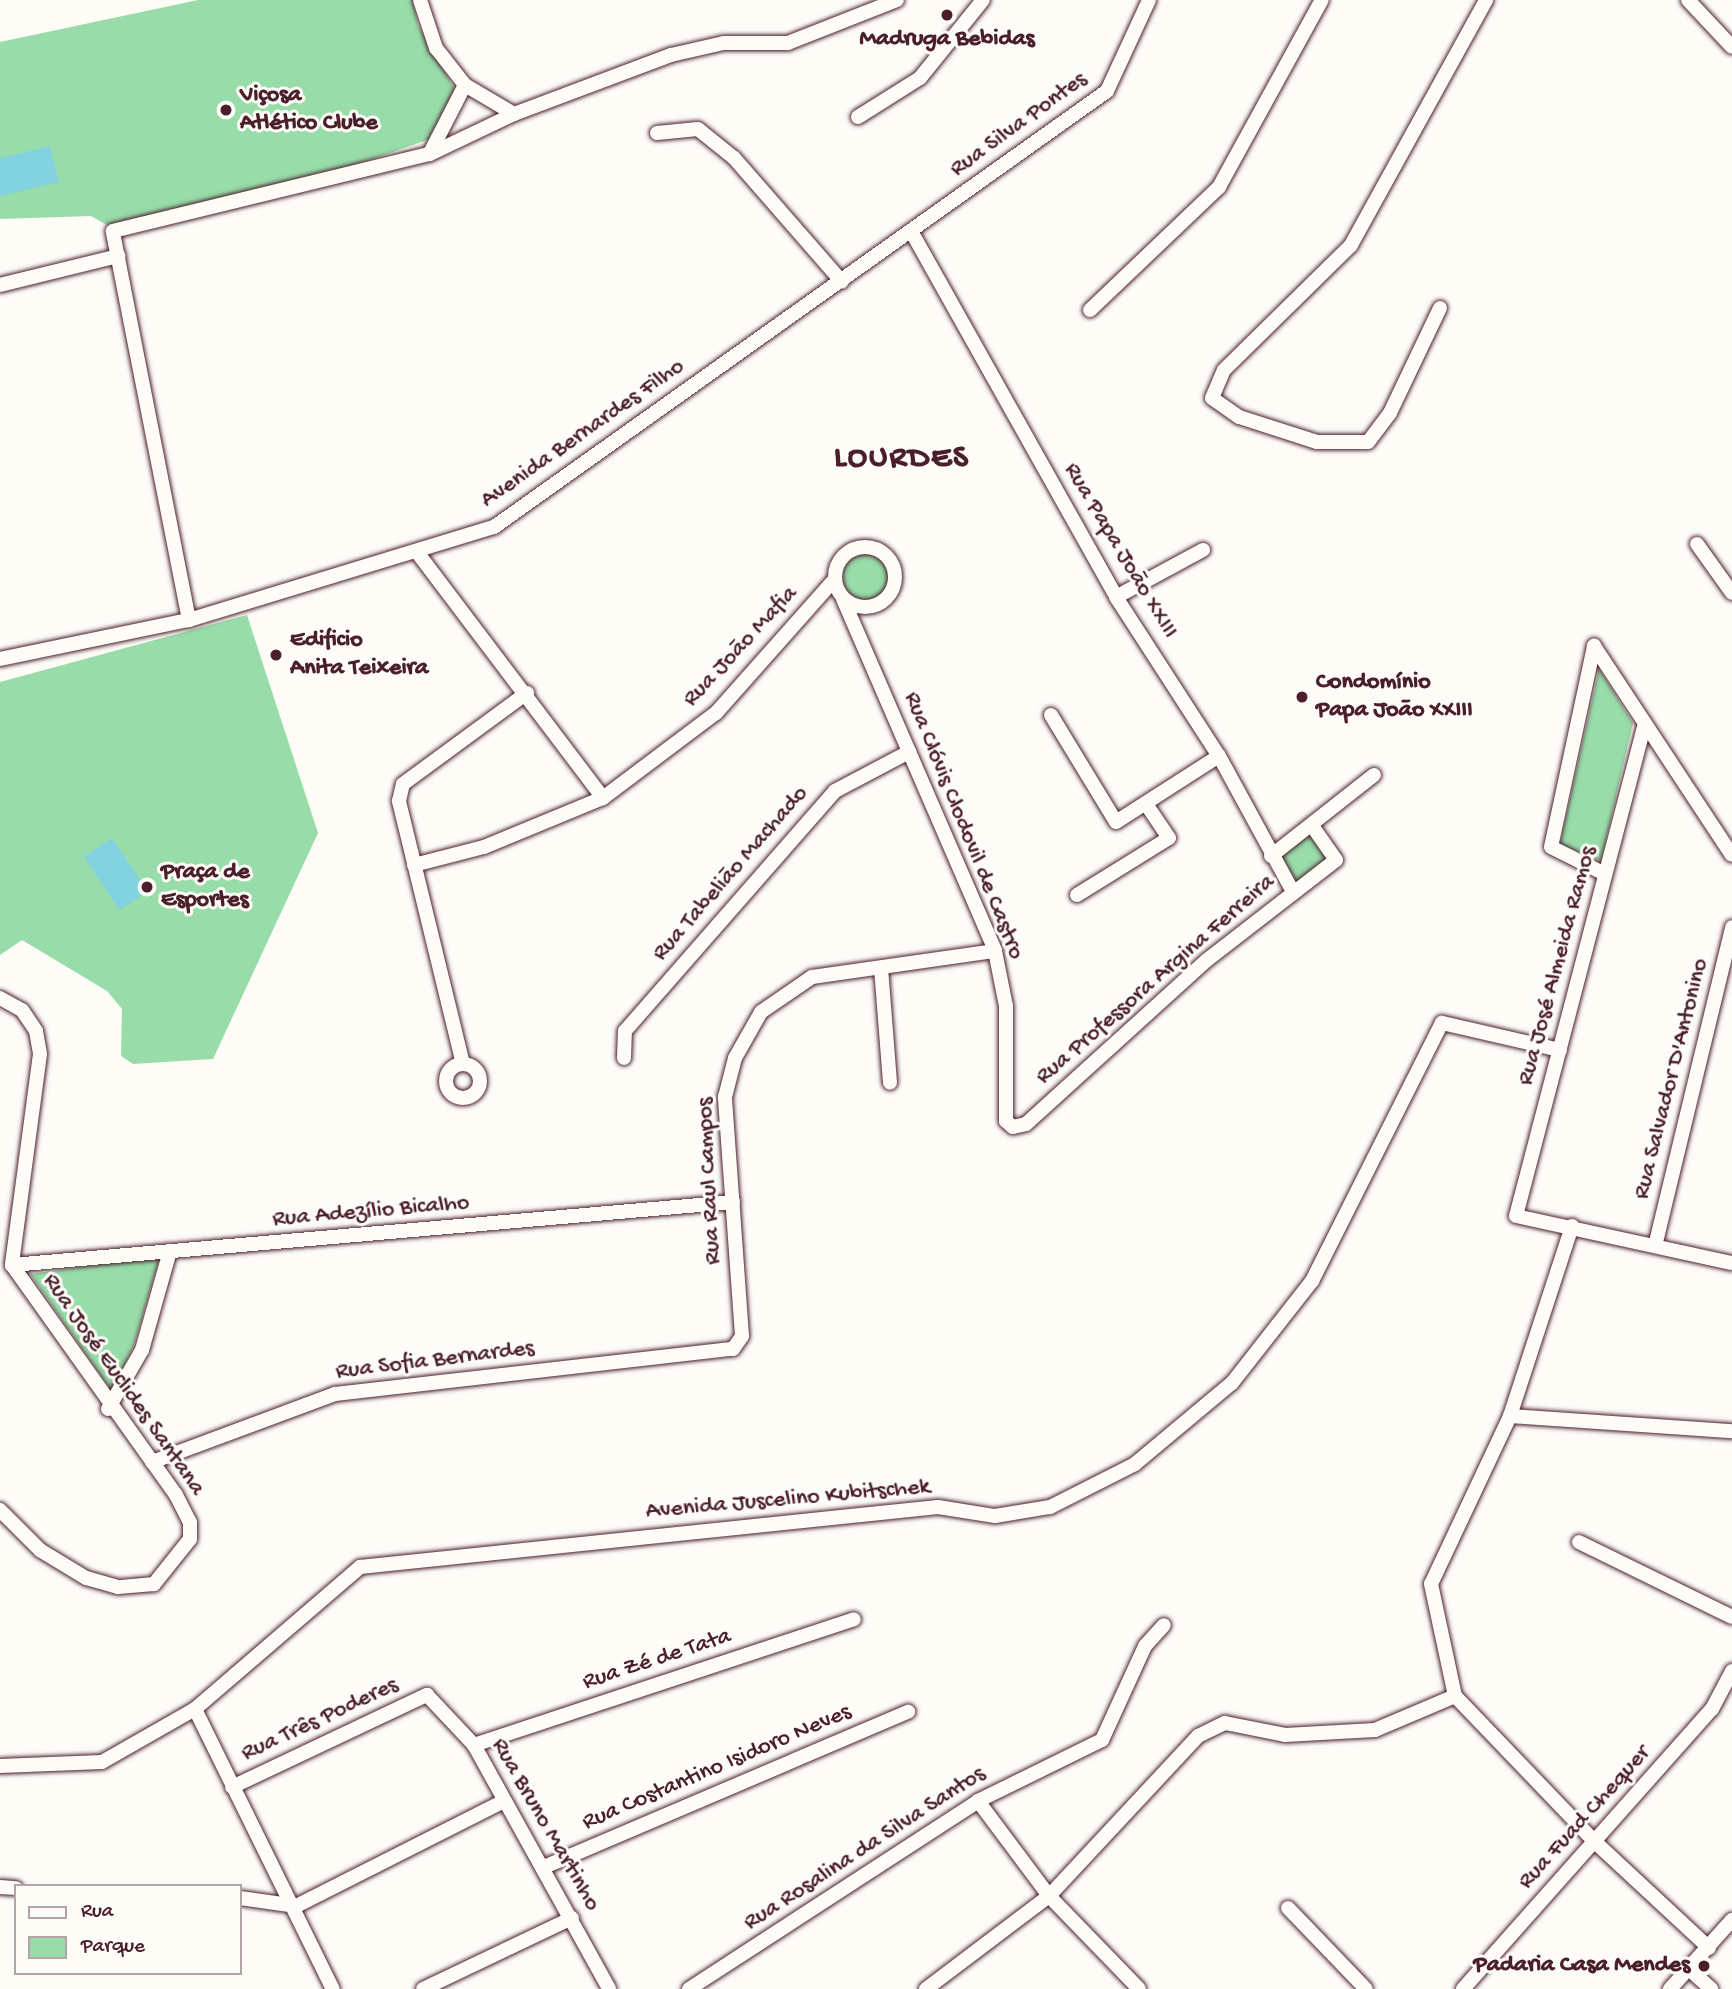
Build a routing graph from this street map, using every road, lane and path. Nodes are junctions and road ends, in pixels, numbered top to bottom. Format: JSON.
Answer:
{"nodes":[{"id":1,"x":420,"y":0,"type":"edge"},
{"id":2,"x":897,"y":0,"type":"edge"},
{"id":3,"x":983,"y":0,"type":"edge"},
{"id":4,"x":1149,"y":0,"type":"edge"},
{"id":5,"x":1322,"y":0,"type":"edge"},
{"id":6,"x":1486,"y":0,"type":"edge"},
{"id":7,"x":1688,"y":0,"type":"edge"},
{"id":8,"x":1732,"y":47,"type":"edge"},
{"id":9,"x":465,"y":85,"type":"junction"},
{"id":10,"x":514,"y":114,"type":"junction"},
{"id":11,"x":858,"y":117,"type":"dead end"},
{"id":12,"x":657,"y":134,"type":"dead end"},
{"id":13,"x":430,"y":155,"type":"junction"},
{"id":14,"x":911,"y":231,"type":"junction"},
{"id":15,"x":118,"y":256,"type":"junction"},
{"id":16,"x":842,"y":282,"type":"junction"},
{"id":17,"x":0,"y":285,"type":"edge"},
{"id":18,"x":1440,"y":307,"type":"dead end"},
{"id":19,"x":1090,"y":310,"type":"dead end"},
{"id":20,"x":1697,"y":544,"type":"dead end"},
{"id":21,"x":1203,"y":550,"type":"dead end"},
{"id":22,"x":417,"y":552,"type":"junction"},
{"id":23,"x":835,"y":579,"type":"junction"},
{"id":24,"x":1732,"y":593,"type":"edge"},
{"id":25,"x":1116,"y":597,"type":"junction"},
{"id":26,"x":844,"y":598,"type":"junction"},
{"id":27,"x":189,"y":620,"type":"junction"},
{"id":28,"x":0,"y":659,"type":"edge"},
{"id":29,"x":527,"y":693,"type":"junction"},
{"id":30,"x":1051,"y":715,"type":"dead end"},
{"id":31,"x":1644,"y":727,"type":"junction"},
{"id":32,"x":909,"y":752,"type":"junction"},
{"id":33,"x":1219,"y":756,"type":"junction"},
{"id":34,"x":1374,"y":775,"type":"dead end"},
{"id":35,"x":603,"y":798,"type":"junction"},
{"id":36,"x":1148,"y":807,"type":"junction"},
{"id":37,"x":1313,"y":827,"type":"junction"},
{"id":38,"x":1732,"y":855,"type":"edge"},
{"id":39,"x":1272,"y":856,"type":"junction"},
{"id":40,"x":414,"y":865,"type":"junction"},
{"id":41,"x":1605,"y":874,"type":"junction"},
{"id":42,"x":1293,"y":892,"type":"junction"},
{"id":43,"x":1077,"y":895,"type":"dead end"},
{"id":44,"x":1732,"y":928,"type":"edge"},
{"id":45,"x":995,"y":951,"type":"junction"},
{"id":46,"x":881,"y":968,"type":"junction"},
{"id":47,"x":0,"y":998,"type":"edge"},
{"id":48,"x":1560,"y":1051,"type":"junction"},
{"id":49,"x":624,"y":1058,"type":"dead end"},
{"id":50,"x":463,"y":1064,"type":"dead end"},
{"id":51,"x":890,"y":1083,"type":"dead end"},
{"id":52,"x":1006,"y":1121,"type":"joint"},
{"id":53,"x":733,"y":1202,"type":"junction"},
{"id":54,"x":1572,"y":1226,"type":"junction"},
{"id":55,"x":1656,"y":1242,"type":"junction"},
{"id":56,"x":170,"y":1251,"type":"junction"},
{"id":57,"x":1732,"y":1263,"type":"edge"},
{"id":58,"x":12,"y":1265,"type":"junction"},
{"id":59,"x":733,"y":1349,"type":"joint"},
{"id":60,"x":108,"y":1409,"type":"junction"},
{"id":61,"x":1510,"y":1416,"type":"junction"},
{"id":62,"x":1732,"y":1431,"type":"edge"},
{"id":63,"x":152,"y":1462,"type":"junction"},
{"id":64,"x":0,"y":1510,"type":"edge"},
{"id":65,"x":1578,"y":1542,"type":"dead end"},
{"id":66,"x":1732,"y":1617,"type":"edge"},
{"id":67,"x":854,"y":1619,"type":"dead end"},
{"id":68,"x":1164,"y":1625,"type":"dead end"},
{"id":69,"x":1732,"y":1671,"type":"edge"},
{"id":70,"x":427,"y":1695,"type":"joint"},
{"id":71,"x":1455,"y":1696,"type":"junction"},
{"id":72,"x":195,"y":1709,"type":"junction"},
{"id":73,"x":908,"y":1712,"type":"dead end"},
{"id":74,"x":474,"y":1745,"type":"junction"},
{"id":75,"x":0,"y":1766,"type":"edge"},
{"id":76,"x":232,"y":1787,"type":"junction"},
{"id":77,"x":978,"y":1801,"type":"junction"},
{"id":78,"x":502,"y":1802,"type":"junction"},
{"id":79,"x":1594,"y":1841,"type":"junction"},
{"id":80,"x":544,"y":1867,"type":"junction"},
{"id":81,"x":1049,"y":1896,"type":"junction"},
{"id":82,"x":242,"y":1898,"type":"edge"},
{"id":83,"x":296,"y":1906,"type":"junction"},
{"id":84,"x":1288,"y":1908,"type":"dead end"},
{"id":85,"x":572,"y":1918,"type":"junction"},
{"id":86,"x":1732,"y":1920,"type":"edge"},
{"id":87,"x":1709,"y":1948,"type":"junction"},
{"id":88,"x":1689,"y":1969,"type":"junction"},
{"id":89,"x":1133,"y":1987,"type":"edge"},
{"id":90,"x":333,"y":1989,"type":"edge"},
{"id":91,"x":423,"y":1989,"type":"edge"},
{"id":92,"x":609,"y":1989,"type":"edge"},
{"id":93,"x":689,"y":1989,"type":"edge"},
{"id":94,"x":926,"y":1989,"type":"edge"},
{"id":95,"x":1366,"y":1989,"type":"edge"},
{"id":96,"x":1463,"y":1989,"type":"edge"},
{"id":97,"x":1670,"y":1989,"type":"edge"},
{"id":98,"x":1712,"y":1989,"type":"edge"}],
"edges":[{"from":1,"to":9,"type":"street"},
{"from":2,"to":10,"type":"street"},
{"from":3,"to":11,"type":"street"},
{"from":4,"to":14,"type":"street","name":"Rua Silva Pontes"},
{"from":5,"to":19,"type":"street"},
{"from":6,"to":18,"type":"street"},
{"from":7,"to":8,"type":"street"},
{"from":9,"to":10,"type":"street"},
{"from":9,"to":13,"type":"street"},
{"from":10,"to":13,"type":"street"},
{"from":12,"to":16,"type":"street"},
{"from":13,"to":15,"type":"street"},
{"from":14,"to":16,"type":"street","name":"Avenida Bernardes Filho"},
{"from":14,"to":25,"type":"street","name":"Rua Papa João XXIII"},
{"from":15,"to":17,"type":"street"},
{"from":15,"to":27,"type":"street"},
{"from":16,"to":22,"type":"street","name":"Avenida Bernardes Filho"},
{"from":20,"to":24,"type":"street"},
{"from":21,"to":25,"type":"street"},
{"from":22,"to":27,"type":"street","name":"Avenida Bernardes Filho"},
{"from":22,"to":29,"type":"street"},
{"from":23,"to":26,"type":"street"},
{"from":23,"to":26,"type":"street"},
{"from":23,"to":35,"type":"street","name":"Rua João Mafia"},
{"from":25,"to":33,"type":"street","name":"Rua Papa João XXIII"},
{"from":26,"to":32,"type":"street","name":"Rua Clóvis Clodovil de Castro"},
{"from":27,"to":28,"type":"street","name":"Avenida Bernardes Filho"},
{"from":29,"to":35,"type":"street"},
{"from":29,"to":40,"type":"street"},
{"from":30,"to":36,"type":"street"},
{"from":31,"to":38,"type":"street"},
{"from":31,"to":41,"type":"street","name":"Rua José Almeida Ramos"},
{"from":31,"to":41,"type":"street"},
{"from":32,"to":45,"type":"street","name":"Rua Clóvis Clodovil de Castro"},
{"from":32,"to":49,"type":"street","name":"Rua Tabelião Machado"},
{"from":33,"to":36,"type":"street"},
{"from":33,"to":39,"type":"street","name":"Rua Papa João XXIII"},
{"from":34,"to":37,"type":"street"},
{"from":35,"to":40,"type":"street","name":"Rua João Mafia"},
{"from":36,"to":43,"type":"street"},
{"from":37,"to":39,"type":"street"},
{"from":37,"to":42,"type":"street","name":"Rua Professora Argina Ferreira"},
{"from":39,"to":42,"type":"street","name":"Rua Papa João XXIII"},
{"from":40,"to":50,"type":"street"},
{"from":41,"to":48,"type":"street","name":"Rua José Almeida Ramos"},
{"from":42,"to":52,"type":"street","name":"Rua Professora Argina Ferreira"},
{"from":44,"to":55,"type":"street","name":"Rua Salvador D'Antonino"},
{"from":45,"to":46,"type":"street","name":"Rua Raul Campos"},
{"from":45,"to":52,"type":"street","name":"Rua Clóvis Clodovil de Castro"},
{"from":46,"to":51,"type":"street"},
{"from":46,"to":53,"type":"street","name":"Rua Raul Campos"},
{"from":47,"to":58,"type":"street","name":"Rua José Euclides Santana"},
{"from":48,"to":54,"type":"street","name":"Rua José Almeida Ramos"},
{"from":48,"to":72,"type":"street","name":"Avenida Juscelino Kubitschek"},
{"from":53,"to":56,"type":"street","name":"Rua Adezílio Bicalho"},
{"from":53,"to":59,"type":"street","name":"Rua Raul Campos"},
{"from":54,"to":55,"type":"street"},
{"from":54,"to":61,"type":"street"},
{"from":55,"to":57,"type":"street"},
{"from":56,"to":58,"type":"street","name":"Rua Adezílio Bicalho"},
{"from":56,"to":60,"type":"street"},
{"from":58,"to":60,"type":"street","name":"Rua José Euclides Santana"},
{"from":59,"to":63,"type":"street","name":"Rua Sofia Bernardes"},
{"from":60,"to":63,"type":"street","name":"Rua José Euclides Santana"},
{"from":61,"to":62,"type":"street"},
{"from":61,"to":71,"type":"street"},
{"from":63,"to":64,"type":"street","name":"Rua José Euclides Santana"},
{"from":65,"to":66,"type":"street"},
{"from":67,"to":74,"type":"street","name":"Rua Zé de Tata"},
{"from":68,"to":77,"type":"street","name":"Rua Rosalina da Silva Santos"},
{"from":69,"to":79,"type":"street","name":"Rua Fuad Chequer"},
{"from":70,"to":74,"type":"street","name":"Rua Bruno Martinho"},
{"from":70,"to":76,"type":"street","name":"Rua Três Poderes"},
{"from":71,"to":79,"type":"street"},
{"from":71,"to":81,"type":"street"},
{"from":72,"to":75,"type":"street","name":"Avenida Juscelino Kubitschek"},
{"from":72,"to":76,"type":"street"},
{"from":73,"to":80,"type":"street","name":"Rua Costantino Isidoro Neves"},
{"from":74,"to":78,"type":"street","name":"Rua Bruno Martinho"},
{"from":76,"to":83,"type":"street"},
{"from":77,"to":81,"type":"street"},
{"from":77,"to":93,"type":"street","name":"Rua Rosalina da Silva Santos"},
{"from":78,"to":80,"type":"street","name":"Rua Bruno Martinho"},
{"from":78,"to":83,"type":"street"},
{"from":79,"to":87,"type":"street"},
{"from":79,"to":96,"type":"street","name":"Rua Fuad Chequer"},
{"from":80,"to":85,"type":"street","name":"Rua Bruno Martinho"},
{"from":81,"to":89,"type":"street"},
{"from":81,"to":94,"type":"street"},
{"from":82,"to":83,"type":"street"},
{"from":83,"to":90,"type":"street"},
{"from":84,"to":95,"type":"street"},
{"from":85,"to":91,"type":"street"},
{"from":85,"to":92,"type":"street","name":"Rua Bruno Martinho"},
{"from":86,"to":87,"type":"street"},
{"from":87,"to":88,"type":"street"},
{"from":88,"to":97,"type":"street"},
{"from":88,"to":98,"type":"street"}]}
